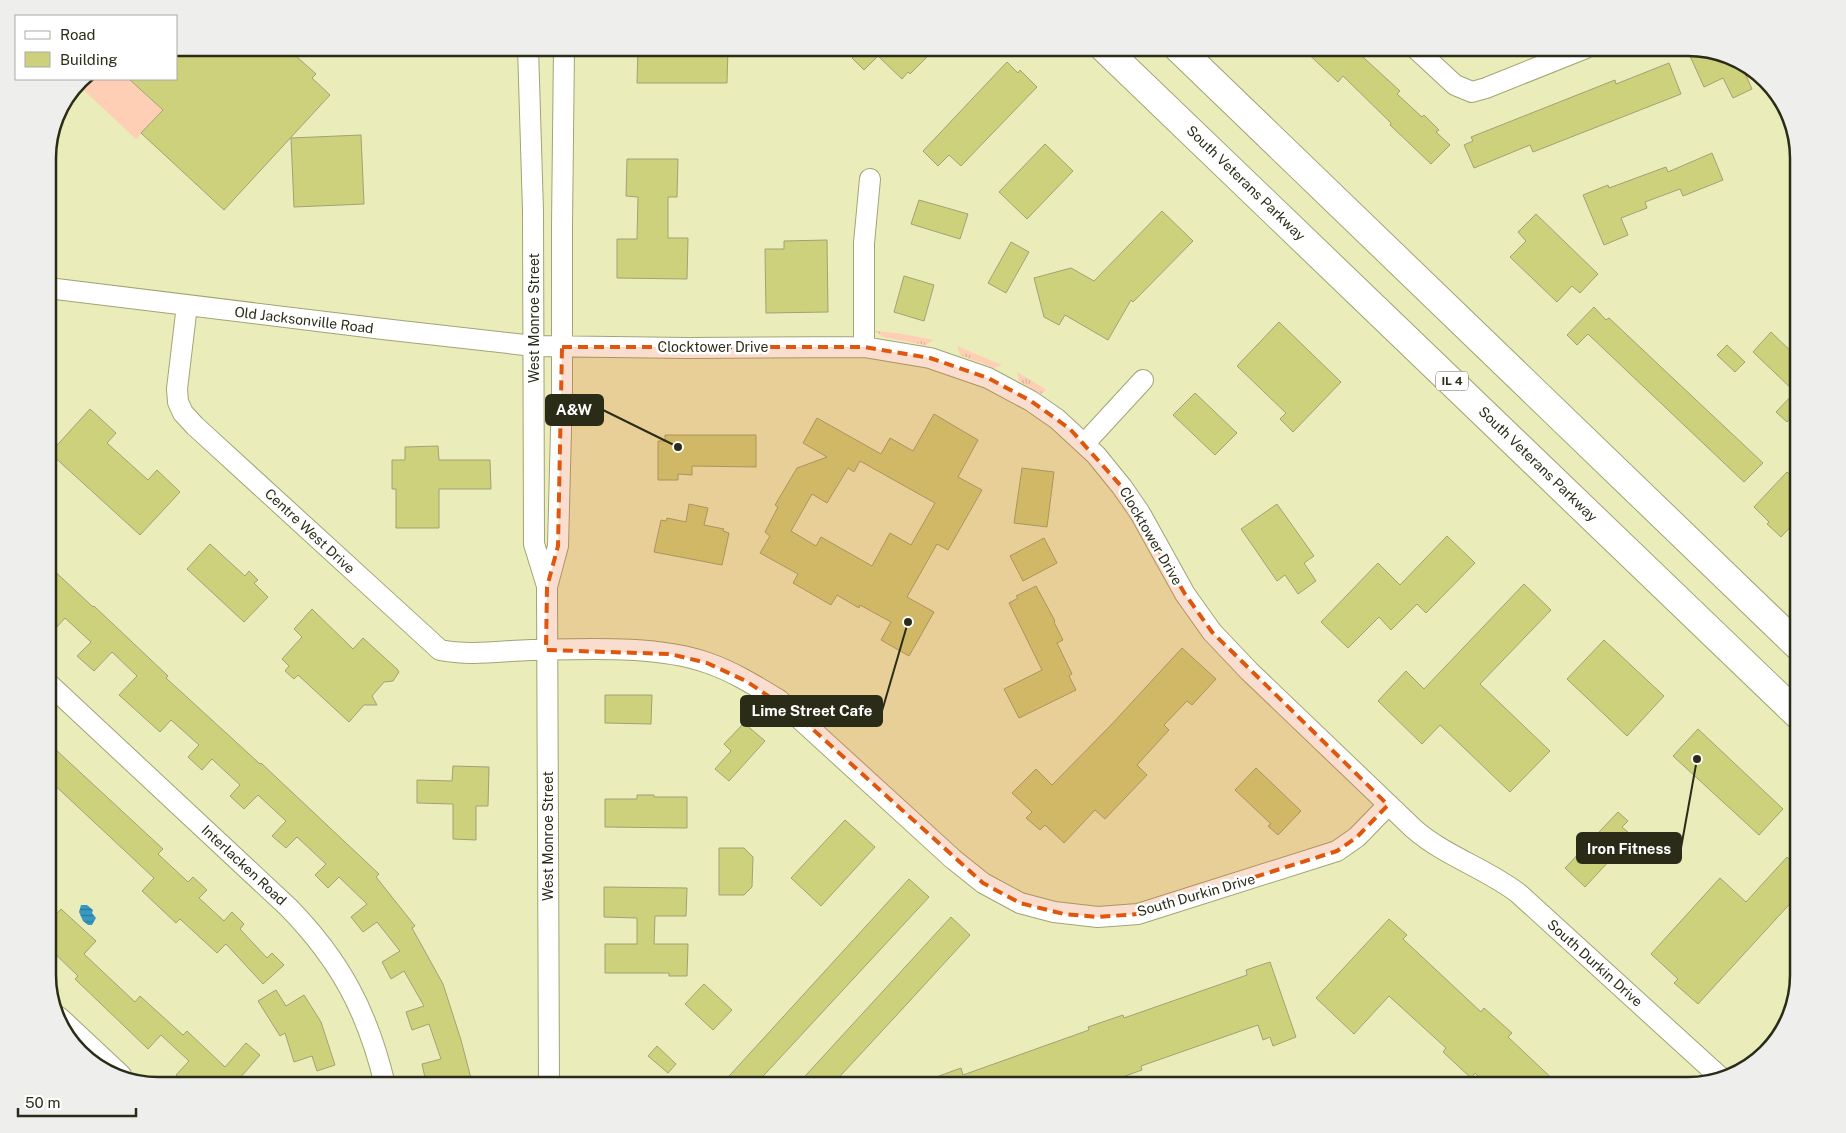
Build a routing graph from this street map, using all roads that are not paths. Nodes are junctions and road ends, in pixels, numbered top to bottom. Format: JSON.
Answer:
{"nodes":[{"id":1,"x":528,"y":56,"type":"edge"},
{"id":2,"x":564,"y":56,"type":"edge"},
{"id":3,"x":1112,"y":56,"type":"edge"},
{"id":4,"x":1187,"y":56,"type":"edge"},
{"id":5,"x":1424,"y":56,"type":"edge"},
{"id":6,"x":1566,"y":56,"type":"edge"},
{"id":7,"x":870,"y":179,"type":"dead end"},
{"id":8,"x":56,"y":289,"type":"edge"},
{"id":9,"x":187,"y":305,"type":"junction"},
{"id":10,"x":534,"y":346,"type":"junction"},
{"id":11,"x":562,"y":347,"type":"junction"},
{"id":12,"x":864,"y":347,"type":"junction"},
{"id":13,"x":1143,"y":380,"type":"dead end"},
{"id":14,"x":1085,"y":443,"type":"junction"},
{"id":15,"x":547,"y":588,"type":"junction"},
{"id":16,"x":1790,"y":638,"type":"edge"},
{"id":17,"x":546,"y":650,"type":"junction"},
{"id":18,"x":56,"y":690,"type":"edge"},
{"id":19,"x":1790,"y":707,"type":"edge"},
{"id":20,"x":1388,"y":804,"type":"junction"},
{"id":21,"x":73,"y":1031,"type":"edge"},
{"id":22,"x":107,"y":1063,"type":"edge"},
{"id":23,"x":1715,"y":1073,"type":"edge"},
{"id":24,"x":383,"y":1077,"type":"edge"},
{"id":25,"x":549,"y":1077,"type":"edge"}],
"edges":[{"from":1,"to":10,"type":"street","name":"West Monroe Street"},
{"from":2,"to":11,"type":"street","name":"West Monroe Street"},
{"from":3,"to":19,"type":"highway","name":"South Veterans Parkway","number":"IL 4"},
{"from":4,"to":16,"type":"highway"},
{"from":5,"to":6,"type":"street"},
{"from":7,"to":12,"type":"street"},
{"from":8,"to":9,"type":"street","name":"Old Jacksonville Road"},
{"from":9,"to":10,"type":"street","name":"Old Jacksonville Road"},
{"from":9,"to":17,"type":"street","name":"Centre West Drive"},
{"from":10,"to":11,"type":"street","name":"Old Jacksonville Road"},
{"from":10,"to":15,"type":"street","name":"West Monroe Street"},
{"from":11,"to":12,"type":"street","name":"Clocktower Drive"},
{"from":11,"to":15,"type":"street","name":"West Monroe Street"},
{"from":12,"to":14,"type":"street","name":"Clocktower Drive"},
{"from":13,"to":14,"type":"street"},
{"from":14,"to":20,"type":"street","name":"Clocktower Drive"},
{"from":15,"to":17,"type":"street","name":"West Monroe Street"},
{"from":17,"to":20,"type":"street","name":"South Durkin Drive"},
{"from":17,"to":25,"type":"street","name":"West Monroe Street"},
{"from":18,"to":24,"type":"street","name":"Interlacken Road"},
{"from":20,"to":23,"type":"street","name":"South Durkin Drive"},
{"from":21,"to":22,"type":"street"}]}
